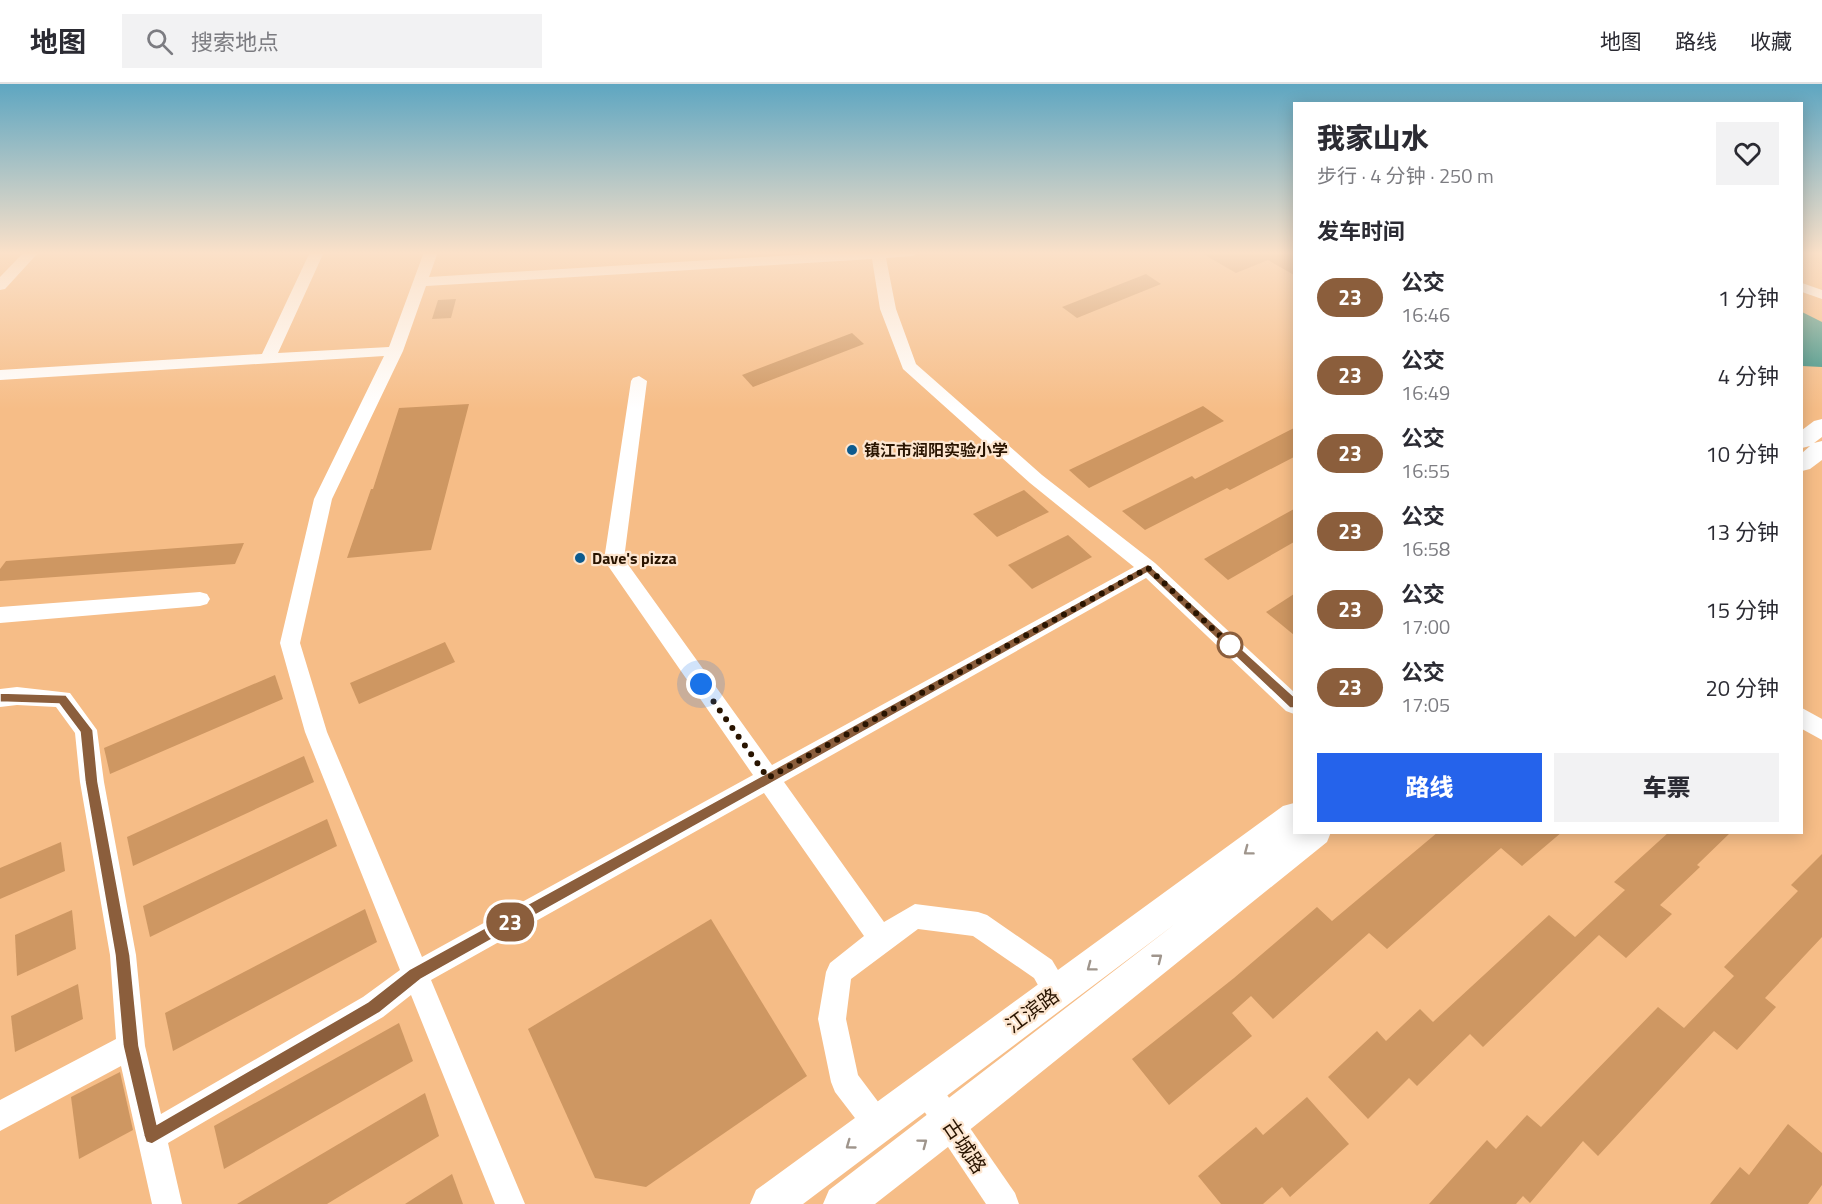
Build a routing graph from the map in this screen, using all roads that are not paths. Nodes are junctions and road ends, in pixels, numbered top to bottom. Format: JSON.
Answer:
{"nodes":[{"id":1,"x":293,"y":304,"type":"edge"},
{"id":2,"x":413,"y":304,"type":"edge"},
{"id":3,"x":887,"y":304,"type":"edge"},
{"id":4,"x":395,"y":351,"type":"junction"},
{"id":5,"x":268,"y":358,"type":"junction"},
{"id":6,"x":0,"y":375,"type":"edge"},
{"id":7,"x":639,"y":381,"type":"dead end"},
{"id":8,"x":1822,"y":426,"type":"edge"},
{"id":9,"x":1803,"y":440,"type":"edge"},
{"id":10,"x":1822,"y":448,"type":"edge"},
{"id":11,"x":1803,"y":463,"type":"edge"},
{"id":12,"x":1148,"y":568,"type":"junction"},
{"id":13,"x":200,"y":599,"type":"dead end"},
{"id":14,"x":0,"y":615,"type":"edge"},
{"id":15,"x":0,"y":698,"type":"edge"},
{"id":16,"x":1293,"y":704,"type":"edge"},
{"id":17,"x":1803,"y":718,"type":"edge"},
{"id":18,"x":1822,"y":731,"type":"edge"},
{"id":19,"x":768,"y":778,"type":"junction"},
{"id":20,"x":1293,"y":817,"type":"edge"},
{"id":21,"x":1313,"y":834,"type":"edge"},
{"id":22,"x":881,"y":939,"type":"junction"},
{"id":23,"x":416,"y":974,"type":"junction"},
{"id":24,"x":1057,"y":992,"type":"junction"},
{"id":25,"x":131,"y":1046,"type":"junction"},
{"id":26,"x":927,"y":1089,"type":"junction"},
{"id":27,"x":0,"y":1116,"type":"edge"},
{"id":28,"x":949,"y":1123,"type":"junction"},
{"id":29,"x":878,"y":1125,"type":"junction"},
{"id":30,"x":152,"y":1136,"type":"junction"},
{"id":31,"x":168,"y":1204,"type":"edge"},
{"id":32,"x":510,"y":1204,"type":"edge"},
{"id":33,"x":770,"y":1204,"type":"edge"},
{"id":34,"x":843,"y":1204,"type":"edge"},
{"id":35,"x":1004,"y":1204,"type":"edge"}],
"edges":[{"from":1,"to":5,"type":"street"},
{"from":2,"to":4,"type":"street"},
{"from":3,"to":12,"type":"street"},
{"from":4,"to":5,"type":"street"},
{"from":4,"to":23,"type":"street"},
{"from":5,"to":6,"type":"street"},
{"from":7,"to":19,"type":"street"},
{"from":8,"to":9,"type":"main road"},
{"from":10,"to":11,"type":"main road"},
{"from":12,"to":16,"type":"street"},
{"from":12,"to":19,"type":"street"},
{"from":13,"to":14,"type":"street"},
{"from":15,"to":25,"type":"street"},
{"from":17,"to":18,"type":"street"},
{"from":19,"to":22,"type":"street"},
{"from":19,"to":23,"type":"street"},
{"from":20,"to":24,"type":"main road","name":"江滨路","one_way":true},
{"from":28,"to":21,"type":"main road","name":"江滨路","one_way":true},
{"from":22,"to":24,"type":"street"},
{"from":22,"to":29,"type":"street"},
{"from":23,"to":30,"type":"street"},
{"from":23,"to":32,"type":"street"},
{"from":24,"to":26,"type":"main road","name":"江滨路"},
{"from":25,"to":27,"type":"street"},
{"from":25,"to":30,"type":"street"},
{"from":26,"to":28,"type":"street","name":"古城路"},
{"from":26,"to":29,"type":"main road","name":"江滨路"},
{"from":34,"to":28,"type":"main road","name":"江滨路","one_way":true},
{"from":28,"to":35,"type":"street","name":"古城路"},
{"from":29,"to":33,"type":"main road","name":"江滨路","one_way":true},
{"from":30,"to":31,"type":"street"}]}
